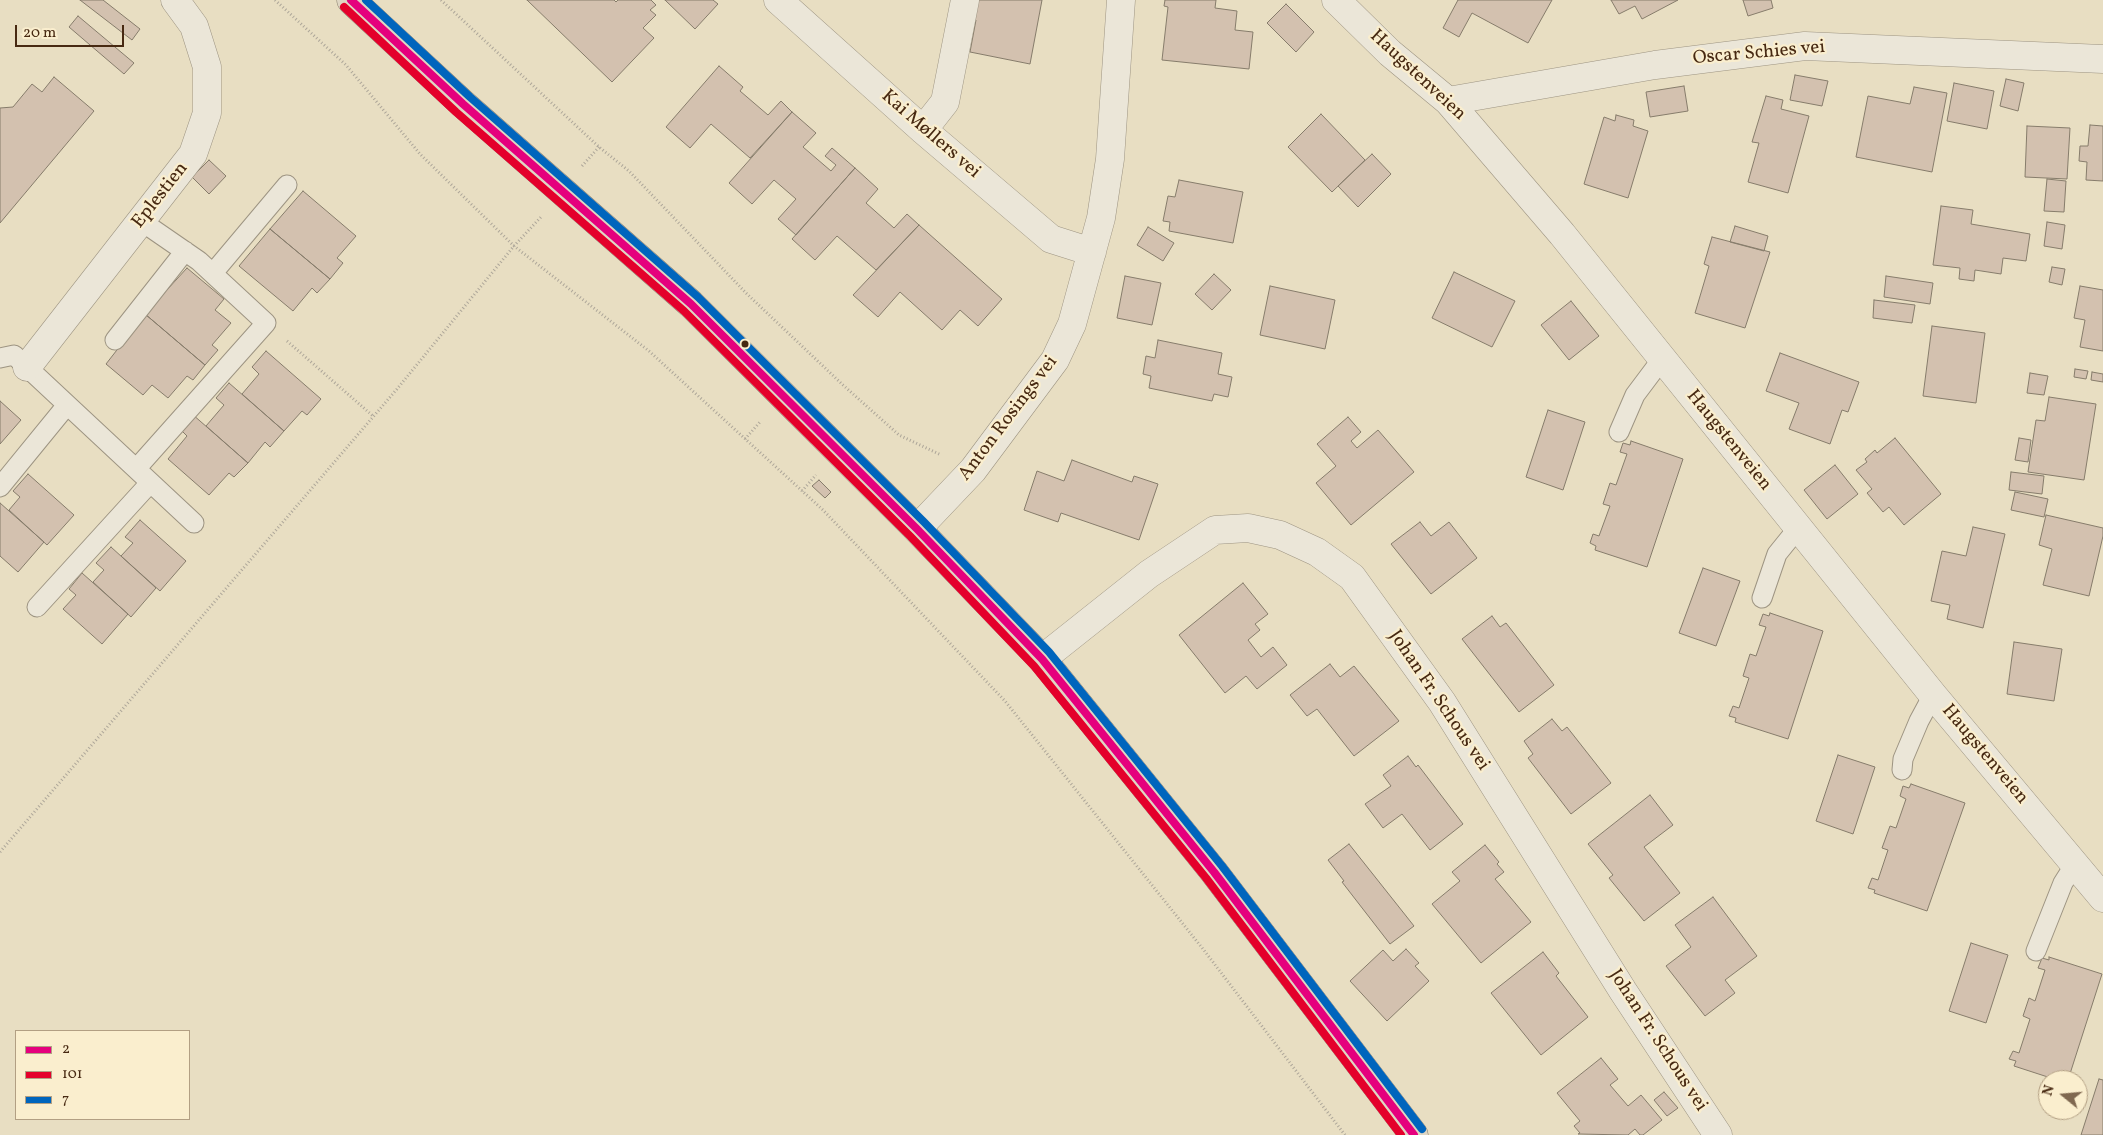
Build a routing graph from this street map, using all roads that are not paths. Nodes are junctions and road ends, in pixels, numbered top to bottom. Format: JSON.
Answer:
{"nodes":[{"id":1,"x":175,"y":0,"type":"edge"},
{"id":2,"x":350,"y":0,"type":"edge"},
{"id":3,"x":778,"y":0,"type":"edge"},
{"id":4,"x":965,"y":0,"type":"edge"},
{"id":5,"x":1121,"y":0,"type":"edge"},
{"id":6,"x":1336,"y":0,"type":"edge"},
{"id":7,"x":2103,"y":59,"type":"edge"},
{"id":8,"x":1448,"y":100,"type":"junction"},
{"id":9,"x":923,"y":130,"type":"junction"},
{"id":10,"x":287,"y":185,"type":"dead end"},
{"id":11,"x":142,"y":221,"type":"junction"},
{"id":12,"x":185,"y":251,"type":"junction"},
{"id":13,"x":1092,"y":252,"type":"junction"},
{"id":14,"x":213,"y":273,"type":"junction"},
{"id":15,"x":115,"y":340,"type":"dead end"},
{"id":16,"x":0,"y":358,"type":"edge"},
{"id":17,"x":1662,"y":358,"type":"junction"},
{"id":18,"x":27,"y":367,"type":"junction"},
{"id":19,"x":67,"y":404,"type":"junction"},
{"id":20,"x":1619,"y":432,"type":"dead end"},
{"id":21,"x":136,"y":469,"type":"junction"},
{"id":22,"x":150,"y":483,"type":"junction"},
{"id":23,"x":0,"y":487,"type":"edge"},
{"id":24,"x":194,"y":523,"type":"dead end"},
{"id":25,"x":1798,"y":528,"type":"junction"},
{"id":26,"x":917,"y":529,"type":"junction"},
{"id":27,"x":1762,"y":598,"type":"dead end"},
{"id":28,"x":37,"y":606,"type":"dead end"},
{"id":29,"x":1042,"y":659,"type":"junction"},
{"id":30,"x":1933,"y":694,"type":"junction"},
{"id":31,"x":1902,"y":770,"type":"dead end"},
{"id":32,"x":2075,"y":864,"type":"junction"},
{"id":33,"x":2103,"y":898,"type":"edge"},
{"id":34,"x":2036,"y":951,"type":"dead end"},
{"id":35,"x":1414,"y":1135,"type":"edge"},
{"id":36,"x":1718,"y":1135,"type":"edge"}],
"edges":[{"from":1,"to":11,"type":"street","name":"Eplestien"},
{"from":2,"to":26,"type":"highway"},
{"from":3,"to":9,"type":"street","name":"Kai Møllers vei"},
{"from":4,"to":9,"type":"street"},
{"from":5,"to":13,"type":"street","name":"Anton Rosings vei"},
{"from":6,"to":8,"type":"street","name":"Haugstenveien"},
{"from":7,"to":8,"type":"street","name":"Oscar Schies vei"},
{"from":8,"to":17,"type":"street","name":"Haugstenveien"},
{"from":9,"to":13,"type":"street","name":"Kai Møllers vei"},
{"from":10,"to":14,"type":"lane"},
{"from":11,"to":12,"type":"lane"},
{"from":11,"to":18,"type":"street","name":"Eplestien"},
{"from":12,"to":14,"type":"lane"},
{"from":12,"to":15,"type":"lane"},
{"from":13,"to":26,"type":"street","name":"Anton Rosings vei"},
{"from":14,"to":21,"type":"lane"},
{"from":16,"to":18,"type":"lane"},
{"from":17,"to":20,"type":"lane"},
{"from":17,"to":25,"type":"street","name":"Haugstenveien"},
{"from":18,"to":19,"type":"lane"},
{"from":19,"to":21,"type":"lane"},
{"from":19,"to":23,"type":"lane"},
{"from":21,"to":22,"type":"lane"},
{"from":22,"to":24,"type":"lane"},
{"from":22,"to":28,"type":"lane"},
{"from":25,"to":27,"type":"lane"},
{"from":25,"to":30,"type":"street","name":"Haugstenveien"},
{"from":26,"to":29,"type":"highway"},
{"from":29,"to":35,"type":"highway"},
{"from":29,"to":36,"type":"street","name":"Johan Fr. Schous vei"},
{"from":30,"to":31,"type":"lane"},
{"from":30,"to":32,"type":"street","name":"Haugstenveien"},
{"from":32,"to":33,"type":"street","name":"Haugstenveien"},
{"from":32,"to":34,"type":"lane"}]}
